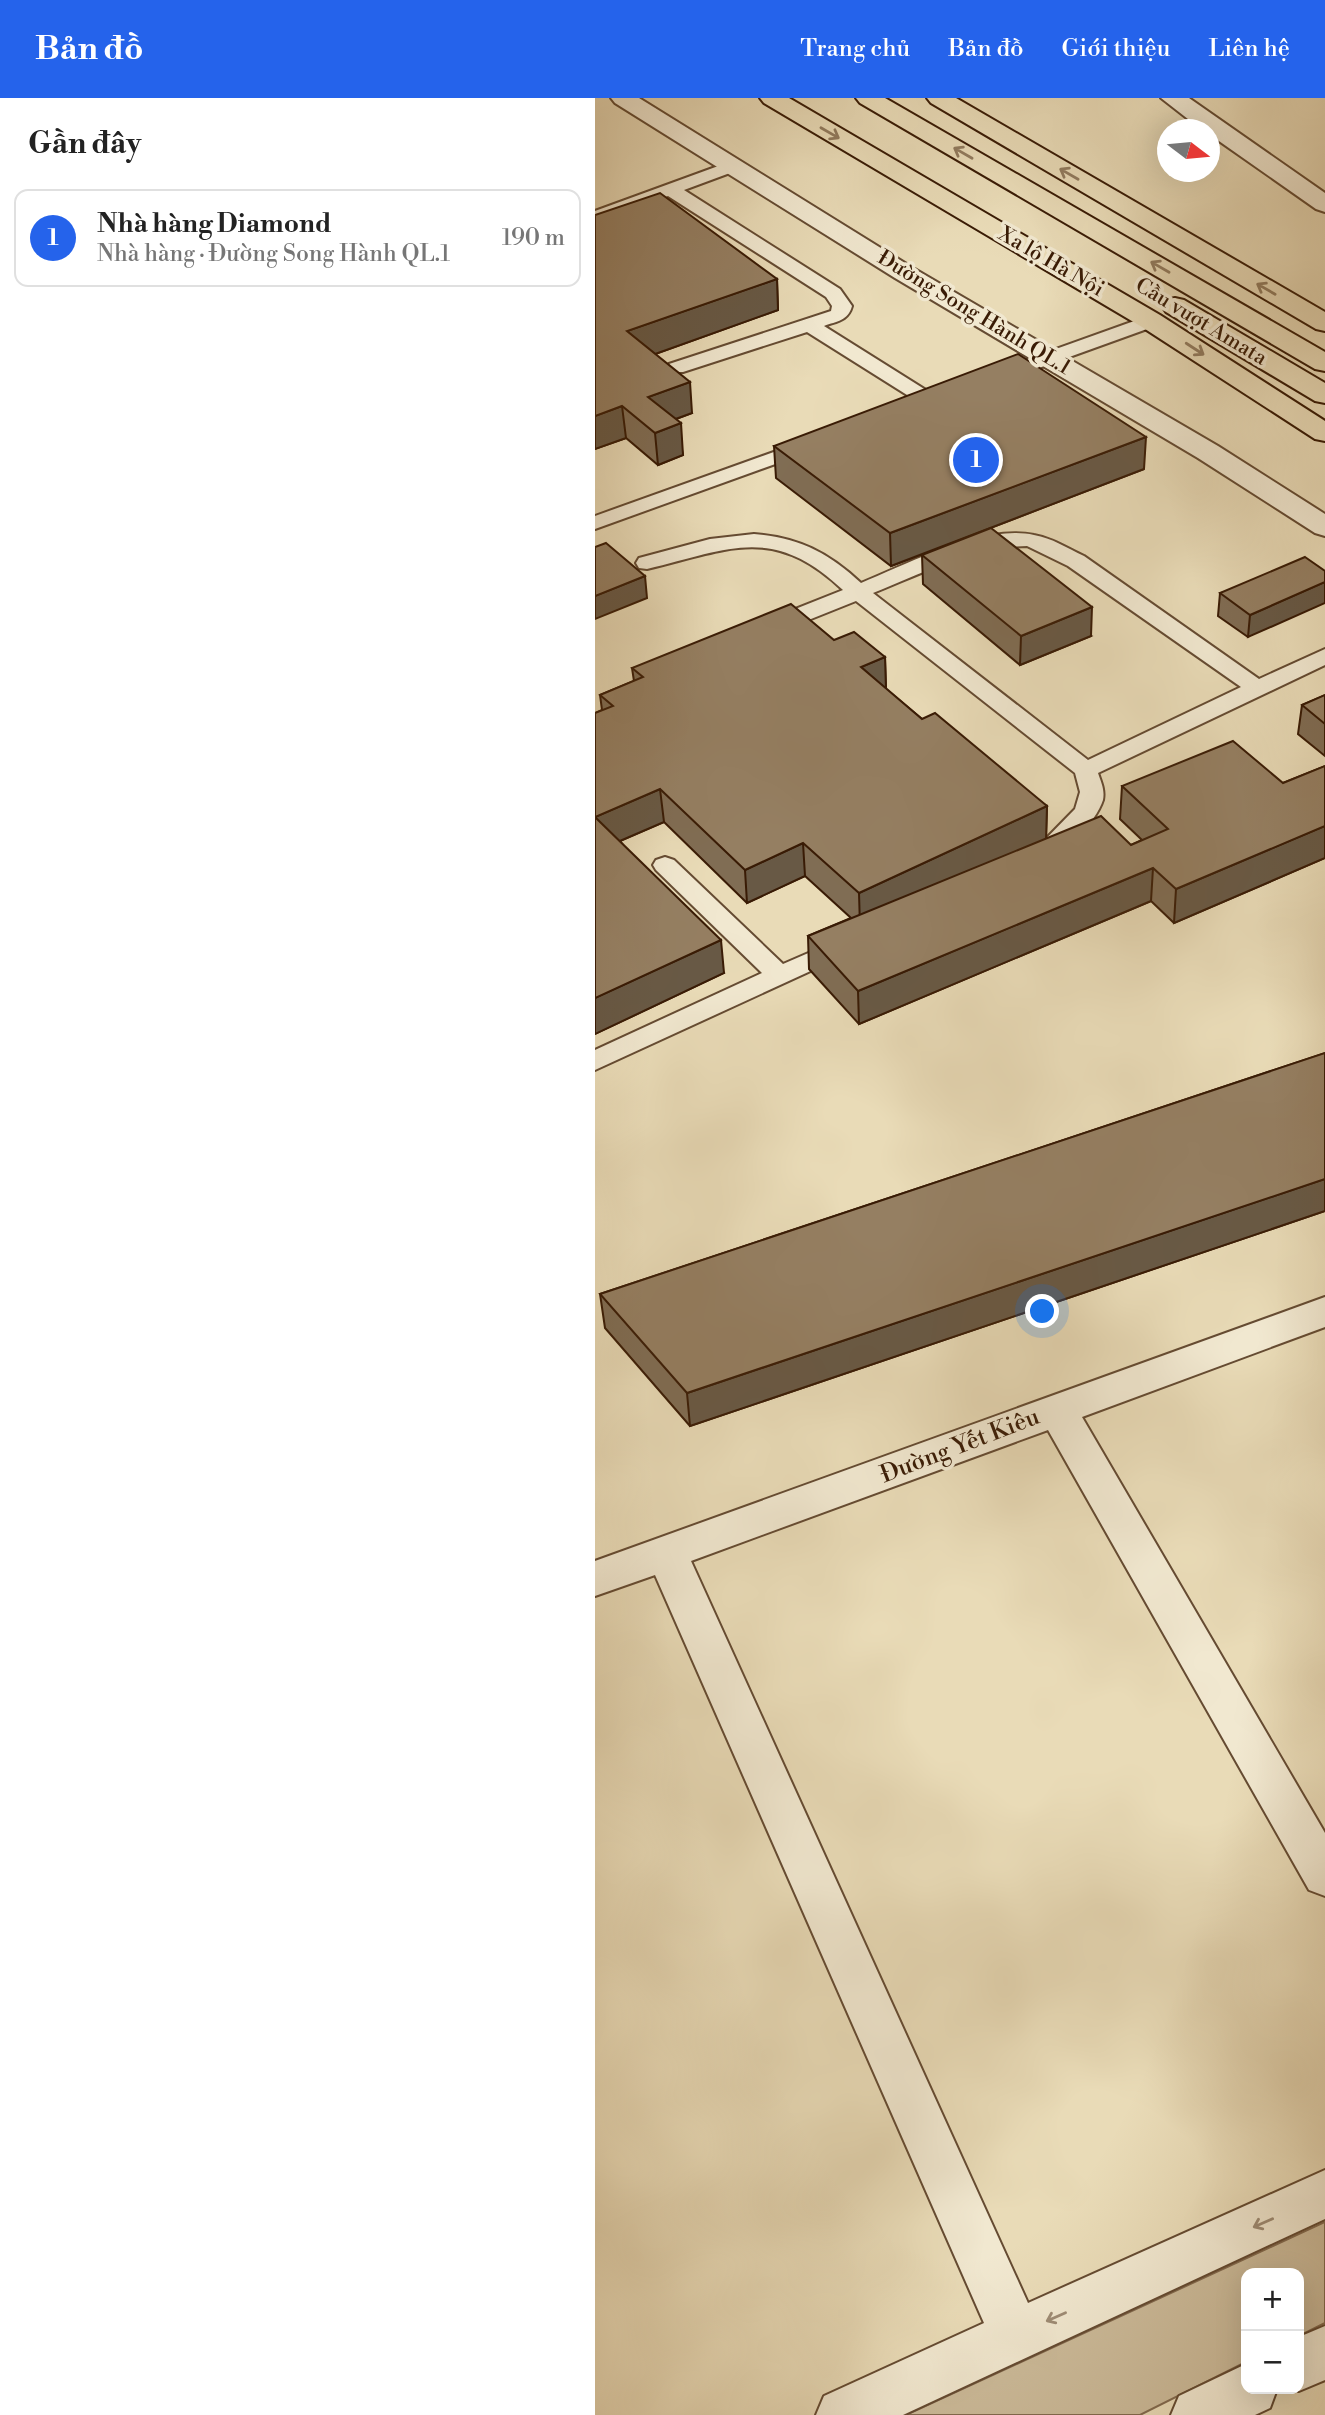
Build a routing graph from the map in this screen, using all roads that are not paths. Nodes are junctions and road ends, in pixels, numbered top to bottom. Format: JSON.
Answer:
{"nodes":[{"id":1,"x":623,"y":98,"type":"edge"},
{"id":2,"x":772,"y":98,"type":"edge"},
{"id":3,"x":939,"y":98,"type":"edge"},
{"id":4,"x":1173,"y":98,"type":"edge"},
{"id":5,"x":858,"y":105,"type":"edge"},
{"id":6,"x":732,"y":166,"type":"junction"},
{"id":7,"x":670,"y":189,"type":"junction"},
{"id":8,"x":1325,"y":204,"type":"edge"},
{"id":9,"x":1015,"y":211,"type":"dead end"},
{"id":10,"x":595,"y":217,"type":"edge"},
{"id":11,"x":1155,"y":309,"type":"junction"},
{"id":12,"x":1325,"y":323,"type":"edge"},
{"id":13,"x":809,"y":325,"type":"junction"},
{"id":14,"x":1050,"y":358,"type":"junction"},
{"id":15,"x":1325,"y":363,"type":"edge"},
{"id":16,"x":676,"y":368,"type":"edge"},
{"id":17,"x":978,"y":384,"type":"edge"},
{"id":18,"x":954,"y":393,"type":"edge"},
{"id":19,"x":1325,"y":395,"type":"edge"},
{"id":20,"x":930,"y":401,"type":"junction"},
{"id":21,"x":904,"y":411,"type":"edge"},
{"id":22,"x":1325,"y":433,"type":"edge"},
{"id":23,"x":827,"y":439,"type":"edge"},
{"id":24,"x":595,"y":523,"type":"edge"},
{"id":25,"x":1325,"y":527,"type":"edge"},
{"id":26,"x":647,"y":563,"type":"dead end"},
{"id":27,"x":858,"y":592,"type":"junction"},
{"id":28,"x":744,"y":638,"type":"edge"},
{"id":29,"x":1325,"y":656,"type":"edge"},
{"id":30,"x":1257,"y":688,"type":"junction"},
{"id":31,"x":1086,"y":770,"type":"junction"},
{"id":32,"x":665,"y":864,"type":"dead end"},
{"id":33,"x":1017,"y":869,"type":"edge"},
{"id":34,"x":867,"y":936,"type":"edge"},
{"id":35,"x":779,"y":975,"type":"junction"},
{"id":36,"x":595,"y":1061,"type":"edge"},
{"id":37,"x":1325,"y":1312,"type":"edge"},
{"id":38,"x":1057,"y":1410,"type":"junction"},
{"id":39,"x":667,"y":1554,"type":"junction"},
{"id":40,"x":595,"y":1579,"type":"edge"},
{"id":41,"x":1325,"y":1876,"type":"edge"},
{"id":42,"x":1325,"y":2194,"type":"edge"},
{"id":43,"x":1016,"y":2335,"type":"junction"},
{"id":44,"x":1325,"y":2352,"type":"edge"},
{"id":45,"x":1304,"y":2362,"type":"edge"},
{"id":46,"x":1241,"y":2394,"type":"edge"},
{"id":47,"x":843,"y":2415,"type":"edge"},
{"id":48,"x":1198,"y":2415,"type":"edge"}],
"edges":[{"from":1,"to":6,"type":"street","name":"Đường Song Hành QL.1"},
{"from":2,"to":11,"type":"highway","name":"Xa lộ Hà Nội","one_way":true},
{"from":12,"to":3,"type":"highway","one_way":true},
{"from":4,"to":8,"type":"street"},
{"from":5,"to":9,"type":"highway","name":"Cầu vượt Amata"},
{"from":15,"to":5,"type":"highway","name":"Cầu vượt Amata","one_way":true},
{"from":6,"to":7,"type":"lane"},
{"from":6,"to":14,"type":"street","name":"Đường Song Hành QL.1"},
{"from":7,"to":10,"type":"lane"},
{"from":7,"to":13,"type":"lane"},
{"from":11,"to":14,"type":"lane"},
{"from":11,"to":19,"type":"highway","name":"Cầu vượt Amata"},
{"from":11,"to":22,"type":"highway","name":"Xa lộ Hà Nội","one_way":true},
{"from":13,"to":16,"type":"lane"},
{"from":13,"to":20,"type":"lane"},
{"from":14,"to":17,"type":"lane"},
{"from":14,"to":25,"type":"street","name":"Đường Song Hành QL.1"},
{"from":18,"to":20,"type":"lane"},
{"from":20,"to":21,"type":"lane"},
{"from":23,"to":24,"type":"lane"},
{"from":26,"to":27,"type":"lane"},
{"from":27,"to":28,"type":"lane"},
{"from":27,"to":30,"type":"lane"},
{"from":27,"to":31,"type":"lane"},
{"from":29,"to":30,"type":"lane"},
{"from":30,"to":31,"type":"lane"},
{"from":31,"to":33,"type":"lane"},
{"from":32,"to":35,"type":"lane"},
{"from":34,"to":35,"type":"lane"},
{"from":35,"to":36,"type":"lane"},
{"from":37,"to":38,"type":"street","name":"Đường Yết Kiêu"},
{"from":38,"to":39,"type":"street","name":"Đường Yết Kiêu"},
{"from":38,"to":41,"type":"street"},
{"from":39,"to":40,"type":"street","name":"Đường Yết Kiêu"},
{"from":39,"to":43,"type":"street"},
{"from":42,"to":43,"type":"street","one_way":true},
{"from":43,"to":47,"type":"street"},
{"from":44,"to":45,"type":"street"},
{"from":46,"to":48,"type":"street"}]}
